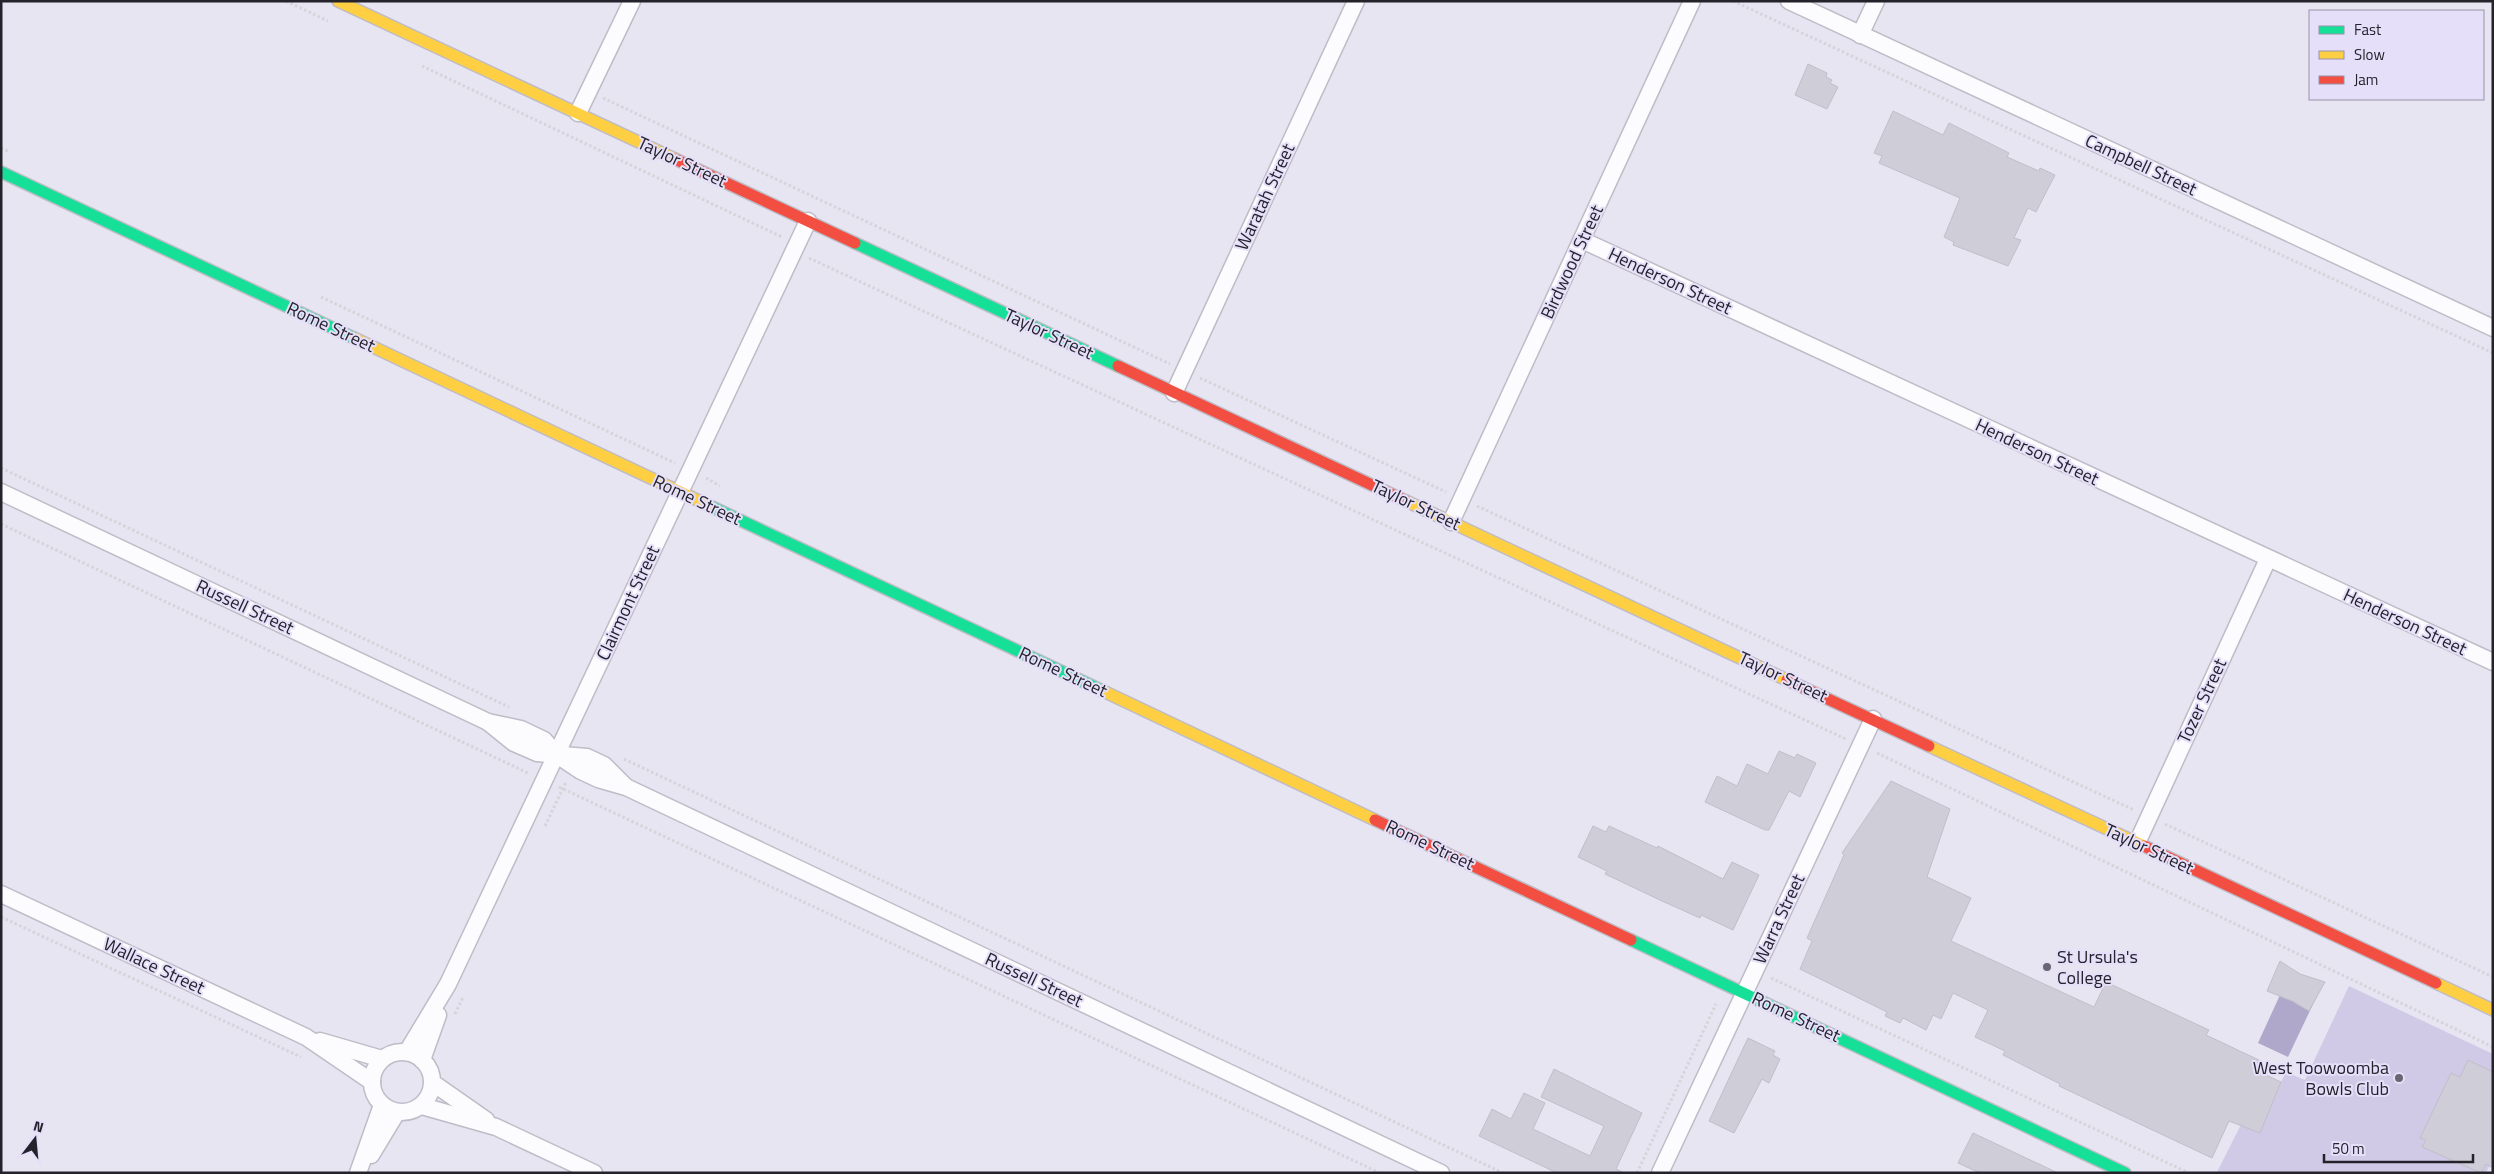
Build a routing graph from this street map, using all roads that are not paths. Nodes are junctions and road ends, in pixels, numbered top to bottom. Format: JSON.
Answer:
{"nodes":[{"id":1,"x":338,"y":1,"type":"edge"},
{"id":2,"x":632,"y":1,"type":"edge"},
{"id":3,"x":1356,"y":1,"type":"edge"},
{"id":4,"x":1692,"y":1,"type":"edge"},
{"id":5,"x":1789,"y":1,"type":"edge"},
{"id":6,"x":1876,"y":1,"type":"edge"},
{"id":7,"x":1860,"y":35,"type":"junction"},
{"id":8,"x":578,"y":113,"type":"junction"},
{"id":9,"x":1,"y":172,"type":"edge"},
{"id":10,"x":808,"y":221,"type":"junction"},
{"id":11,"x":1582,"y":240,"type":"junction"},
{"id":12,"x":2493,"y":328,"type":"edge"},
{"id":13,"x":1174,"y":393,"type":"junction"},
{"id":14,"x":1,"y":492,"type":"edge"},
{"id":15,"x":680,"y":492,"type":"junction"},
{"id":16,"x":1451,"y":522,"type":"junction"},
{"id":17,"x":2268,"y":559,"type":"junction"},
{"id":18,"x":2493,"y":662,"type":"edge"},
{"id":19,"x":1873,"y":719,"type":"junction"},
{"id":20,"x":557,"y":754,"type":"junction"},
{"id":21,"x":2137,"y":843,"type":"junction"},
{"id":22,"x":1,"y":894,"type":"edge"},
{"id":23,"x":448,"y":984,"type":"junction"},
{"id":24,"x":1744,"y":993,"type":"junction"},
{"id":25,"x":2493,"y":1010,"type":"edge"},
{"id":26,"x":306,"y":1037,"type":"junction"},
{"id":27,"x":407,"y":1052,"type":"junction"},
{"id":28,"x":382,"y":1059,"type":"junction"},
{"id":29,"x":422,"y":1060,"type":"junction"},
{"id":30,"x":372,"y":1082,"type":"junction"},
{"id":31,"x":433,"y":1083,"type":"junction"},
{"id":32,"x":382,"y":1105,"type":"junction"},
{"id":33,"x":422,"y":1106,"type":"junction"},
{"id":34,"x":397,"y":1112,"type":"junction"},
{"id":35,"x":496,"y":1127,"type":"junction"},
{"id":36,"x":359,"y":1173,"type":"edge"},
{"id":37,"x":594,"y":1173,"type":"edge"},
{"id":38,"x":1441,"y":1173,"type":"edge"},
{"id":39,"x":1660,"y":1173,"type":"edge"},
{"id":40,"x":2125,"y":1173,"type":"edge"}],
"edges":[{"from":1,"to":8,"type":"street","name":"Taylor Street"},
{"from":2,"to":8,"type":"street"},
{"from":3,"to":13,"type":"street","name":"Waratah Street"},
{"from":4,"to":11,"type":"street","name":"Birdwood Street"},
{"from":5,"to":7,"type":"street","name":"Campbell Street"},
{"from":6,"to":7,"type":"street"},
{"from":7,"to":12,"type":"street","name":"Campbell Street"},
{"from":8,"to":10,"type":"street","name":"Taylor Street"},
{"from":9,"to":15,"type":"street","name":"Rome Street"},
{"from":10,"to":13,"type":"street","name":"Taylor Street"},
{"from":10,"to":15,"type":"street","name":"Clairmont Street"},
{"from":11,"to":16,"type":"street","name":"Birdwood Street"},
{"from":11,"to":17,"type":"street","name":"Henderson Street"},
{"from":13,"to":16,"type":"street","name":"Taylor Street"},
{"from":14,"to":20,"type":"street","name":"Russell Street"},
{"from":15,"to":20,"type":"street","name":"Clairmont Street"},
{"from":15,"to":24,"type":"street","name":"Rome Street"},
{"from":16,"to":19,"type":"street","name":"Taylor Street"},
{"from":17,"to":18,"type":"street","name":"Henderson Street"},
{"from":17,"to":21,"type":"street","name":"Tozer Street"},
{"from":19,"to":21,"type":"street","name":"Taylor Street"},
{"from":19,"to":24,"type":"street","name":"Warra Street"},
{"from":20,"to":23,"type":"street","name":"Clairmont Street"},
{"from":20,"to":38,"type":"street","name":"Russell Street"},
{"from":21,"to":25,"type":"street","name":"Taylor Street"},
{"from":22,"to":26,"type":"street","name":"Wallace Street"},
{"from":23,"to":27,"type":"street","name":"Clairmont Street"},
{"from":23,"to":29,"type":"street","name":"Clairmont Street"},
{"from":24,"to":39,"type":"street","name":"Warra Street"},
{"from":24,"to":40,"type":"street","name":"Rome Street"},
{"from":26,"to":28,"type":"street","name":"Wallace Street"},
{"from":26,"to":30,"type":"street","name":"Wallace Street"},
{"from":27,"to":28,"type":"street"},
{"from":27,"to":29,"type":"street"},
{"from":28,"to":30,"type":"street"},
{"from":29,"to":31,"type":"street"},
{"from":30,"to":32,"type":"street"},
{"from":31,"to":33,"type":"street"},
{"from":31,"to":35,"type":"street"},
{"from":32,"to":34,"type":"street"},
{"from":32,"to":36,"type":"street"},
{"from":33,"to":34,"type":"street"},
{"from":33,"to":35,"type":"street"},
{"from":34,"to":36,"type":"street"},
{"from":35,"to":37,"type":"street"}]}
